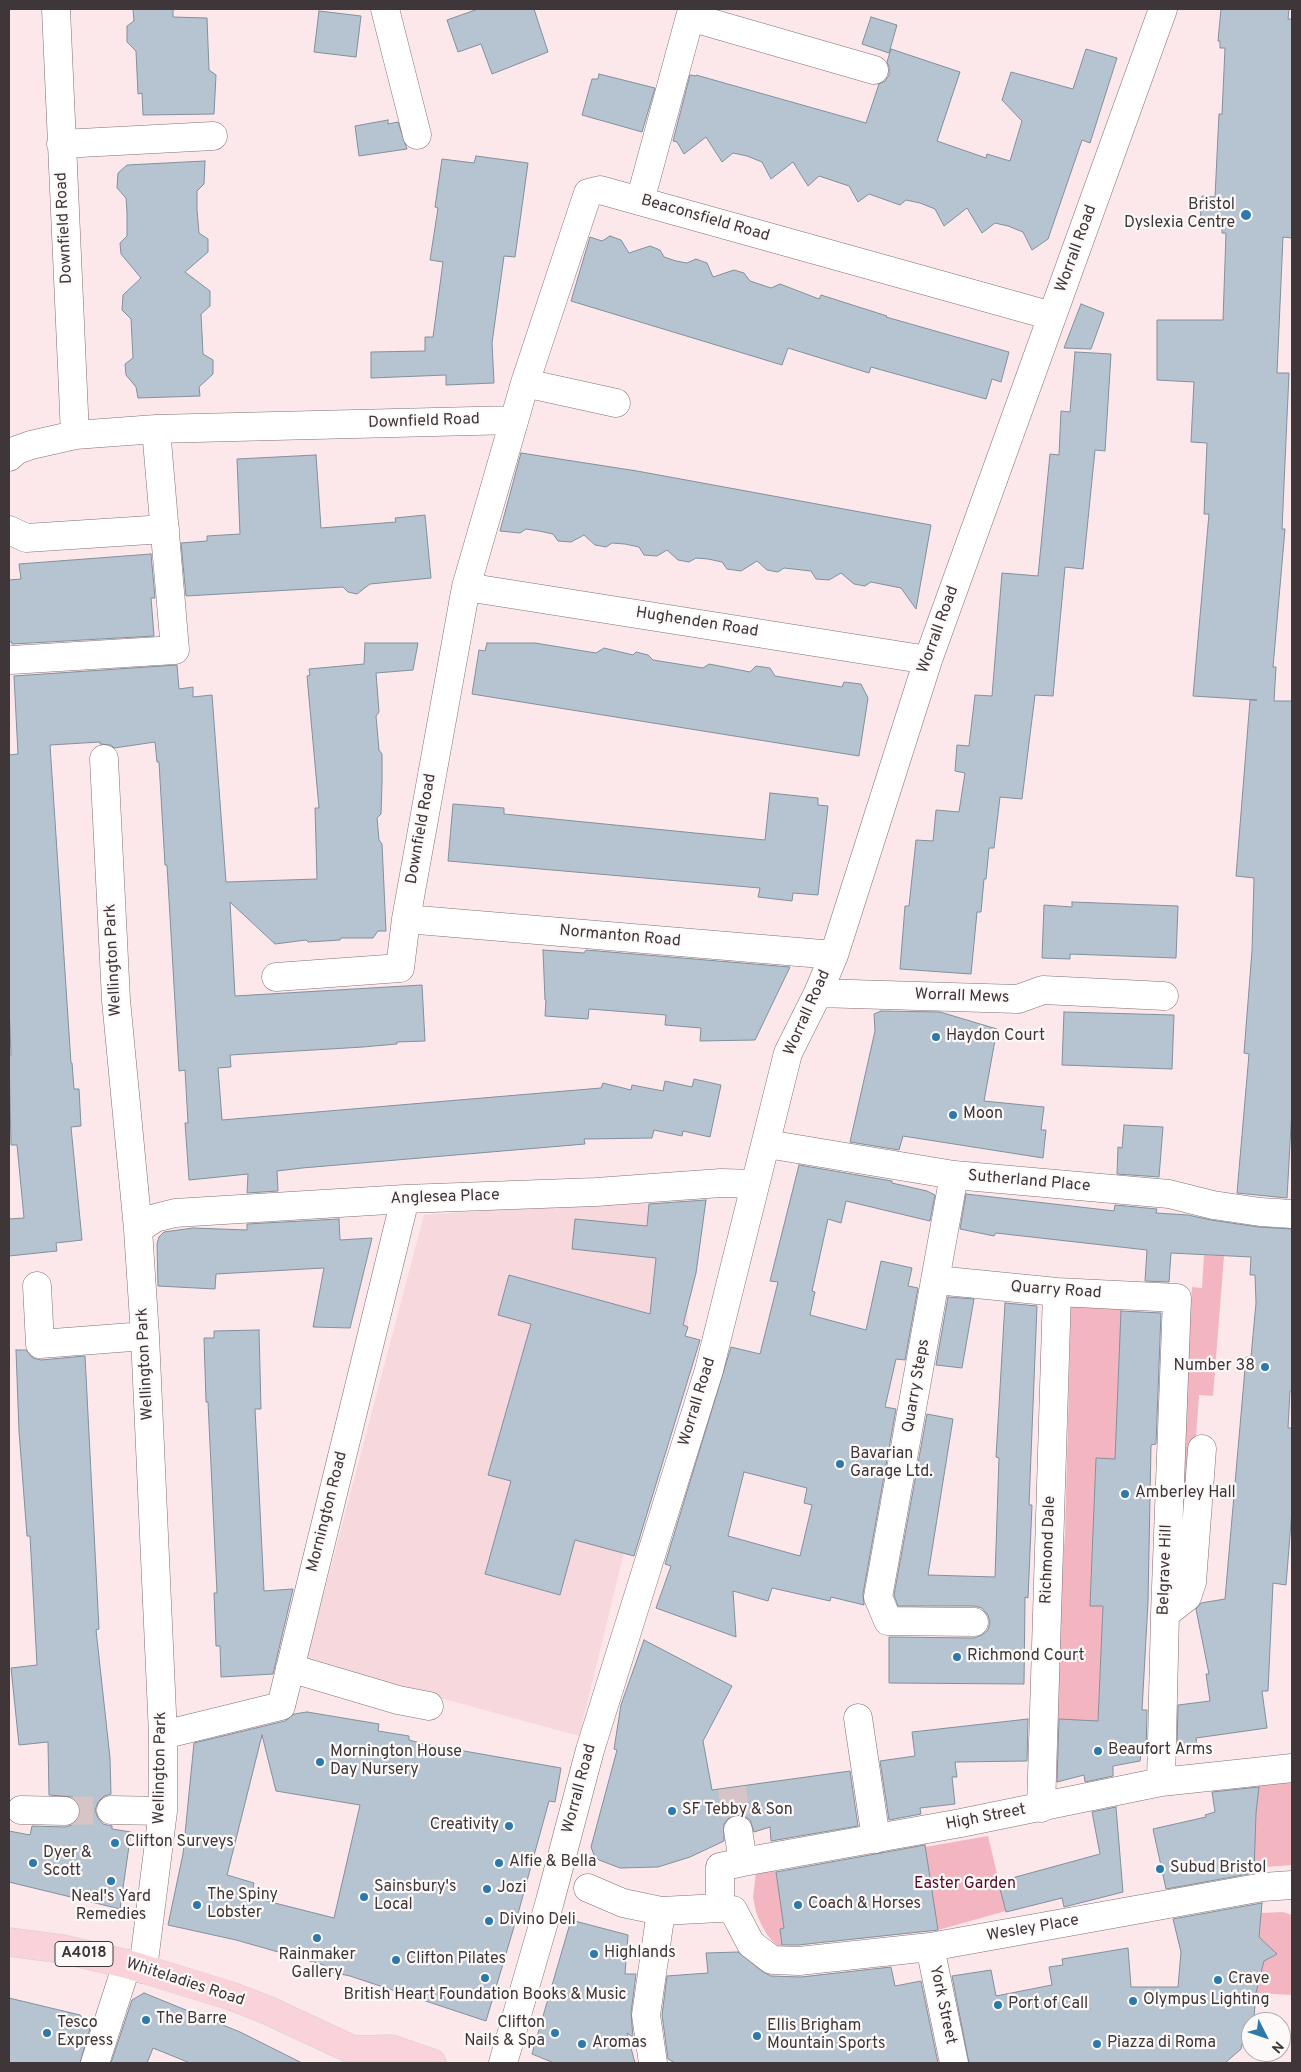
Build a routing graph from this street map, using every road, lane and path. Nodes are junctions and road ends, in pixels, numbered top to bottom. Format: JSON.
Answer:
{"nodes":[{"id":1,"x":56,"y":9,"type":"edge"},
{"id":2,"x":385,"y":9,"type":"edge"},
{"id":3,"x":1163,"y":9,"type":"edge"},
{"id":4,"x":874,"y":70,"type":"dead end"},
{"id":5,"x":417,"y":135,"type":"dead end"},
{"id":6,"x":212,"y":136,"type":"dead end"},
{"id":7,"x":61,"y":144,"type":"junction"},
{"id":8,"x":640,"y":201,"type":"junction"},
{"id":9,"x":1052,"y":316,"type":"junction"},
{"id":10,"x":525,"y":383,"type":"junction"},
{"id":11,"x":616,"y":403,"type":"dead end"},
{"id":12,"x":514,"y":420,"type":"junction"},
{"id":13,"x":156,"y":429,"type":"junction"},
{"id":14,"x":75,"y":434,"type":"junction"},
{"id":15,"x":9,"y":457,"type":"edge"},
{"id":16,"x":164,"y":529,"type":"junction"},
{"id":17,"x":9,"y":530,"type":"edge"},
{"id":18,"x":466,"y":587,"type":"junction"},
{"id":19,"x":11,"y":660,"type":"dead end"},
{"id":20,"x":928,"y":660,"type":"junction"},
{"id":21,"x":104,"y":759,"type":"dead end"},
{"id":22,"x":406,"y":919,"type":"junction"},
{"id":23,"x":834,"y":954,"type":"junction"},
{"id":24,"x":276,"y":977,"type":"dead end"},
{"id":25,"x":818,"y":994,"type":"junction"},
{"id":26,"x":1164,"y":996,"type":"dead end"},
{"id":27,"x":767,"y":1144,"type":"junction"},
{"id":28,"x":954,"y":1175,"type":"junction"},
{"id":29,"x":755,"y":1184,"type":"junction"},
{"id":30,"x":405,"y":1199,"type":"junction"},
{"id":31,"x":1292,"y":1214,"type":"edge"},
{"id":32,"x":138,"y":1229,"type":"junction"},
{"id":33,"x":936,"y":1280,"type":"junction"},
{"id":34,"x":37,"y":1286,"type":"dead end"},
{"id":35,"x":1056,"y":1292,"type":"junction"},
{"id":36,"x":1177,"y":1298,"type":"joint"},
{"id":37,"x":145,"y":1336,"type":"junction"},
{"id":38,"x":1202,"y":1449,"type":"dead end"},
{"id":39,"x":1165,"y":1614,"type":"junction"},
{"id":40,"x":974,"y":1622,"type":"dead end"},
{"id":41,"x":290,"y":1668,"type":"junction"},
{"id":42,"x":429,"y":1706,"type":"dead end"},
{"id":43,"x":858,"y":1718,"type":"dead end"},
{"id":44,"x":163,"y":1736,"type":"junction"},
{"id":45,"x":1292,"y":1768,"type":"edge"},
{"id":46,"x":1161,"y":1782,"type":"junction"},
{"id":47,"x":1041,"y":1808,"type":"junction"},
{"id":48,"x":21,"y":1810,"type":"dead end"},
{"id":49,"x":111,"y":1810,"type":"tunnel mouth"},
{"id":50,"x":65,"y":1811,"type":"tunnel mouth"},
{"id":51,"x":163,"y":1812,"type":"junction"},
{"id":52,"x":738,"y":1830,"type":"tunnel mouth"},
{"id":53,"x":876,"y":1839,"type":"junction"},
{"id":54,"x":743,"y":1862,"type":"junction"},
{"id":55,"x":1292,"y":1885,"type":"edge"},
{"id":56,"x":588,"y":1888,"type":"dead end"},
{"id":57,"x":720,"y":1908,"type":"junction"},
{"id":58,"x":661,"y":1911,"type":"junction"},
{"id":59,"x":9,"y":1942,"type":"edge"},
{"id":60,"x":930,"y":1947,"type":"junction"},
{"id":61,"x":135,"y":1966,"type":"junction"},
{"id":62,"x":358,"y":2057,"type":"edge"},
{"id":63,"x":96,"y":2063,"type":"edge"},
{"id":64,"x":432,"y":2063,"type":"edge"},
{"id":65,"x":502,"y":2063,"type":"edge"},
{"id":66,"x":652,"y":2063,"type":"edge"},
{"id":67,"x":954,"y":2063,"type":"edge"}],
"edges":[{"from":1,"to":7,"type":"street","name":"Downfield Road"},
{"from":2,"to":5,"type":"street"},
{"from":3,"to":9,"type":"street","name":"Worrall Road"},
{"from":4,"to":8,"type":"street"},
{"from":6,"to":7,"type":"street"},
{"from":7,"to":14,"type":"street","name":"Downfield Road"},
{"from":8,"to":9,"type":"street","name":"Beaconsfield Road"},
{"from":8,"to":10,"type":"street","name":"Beaconsfield Road"},
{"from":9,"to":20,"type":"street","name":"Worrall Road"},
{"from":10,"to":11,"type":"street"},
{"from":10,"to":12,"type":"street","name":"Beaconsfield Road"},
{"from":12,"to":13,"type":"street","name":"Downfield Road"},
{"from":12,"to":18,"type":"street","name":"Downfield Road"},
{"from":13,"to":14,"type":"street","name":"Downfield Road"},
{"from":13,"to":16,"type":"street"},
{"from":14,"to":15,"type":"street"},
{"from":16,"to":17,"type":"street"},
{"from":16,"to":19,"type":"street"},
{"from":18,"to":20,"type":"street","name":"Hughenden Road"},
{"from":18,"to":22,"type":"street","name":"Downfield Road"},
{"from":20,"to":23,"type":"street","name":"Worrall Road"},
{"from":21,"to":32,"type":"street","name":"Wellington Park"},
{"from":22,"to":23,"type":"street","name":"Normanton Road"},
{"from":22,"to":24,"type":"street","name":"Downfield Road"},
{"from":23,"to":25,"type":"street","name":"Worrall Road"},
{"from":25,"to":26,"type":"street","name":"Worrall Mews"},
{"from":25,"to":27,"type":"street","name":"Worrall Road"},
{"from":27,"to":28,"type":"street","name":"Sutherland Place"},
{"from":27,"to":29,"type":"street","name":"Worrall Road"},
{"from":28,"to":31,"type":"street","name":"Sutherland Place"},
{"from":28,"to":33,"type":"street","name":"Quarry Steps"},
{"from":29,"to":30,"type":"street","name":"Anglesea Place"},
{"from":29,"to":65,"type":"street","name":"Worrall Road"},
{"from":30,"to":32,"type":"street","name":"Anglesea Place"},
{"from":30,"to":41,"type":"street","name":"Mornington Road"},
{"from":32,"to":37,"type":"street","name":"Wellington Park"},
{"from":33,"to":35,"type":"street","name":"Quarry Road"},
{"from":33,"to":40,"type":"street","name":"Quarry Steps"},
{"from":34,"to":37,"type":"street"},
{"from":35,"to":36,"type":"street","name":"Quarry Road"},
{"from":35,"to":47,"type":"street","name":"Richmond Dale"},
{"from":36,"to":39,"type":"street","name":"Belgrave Hill"},
{"from":37,"to":44,"type":"street","name":"Wellington Park"},
{"from":38,"to":39,"type":"street"},
{"from":39,"to":46,"type":"street","name":"Belgrave Hill"},
{"from":41,"to":42,"type":"street"},
{"from":41,"to":44,"type":"street","name":"Mornington Road"},
{"from":43,"to":53,"type":"street"},
{"from":44,"to":51,"type":"street","name":"Wellington Park"},
{"from":45,"to":46,"type":"street","name":"High Street"},
{"from":46,"to":47,"type":"street","name":"High Street"},
{"from":47,"to":53,"type":"street","name":"High Street"},
{"from":48,"to":50,"type":"street"},
{"from":49,"to":51,"type":"street"},
{"from":51,"to":61,"type":"street","name":"Wellington Park"},
{"from":52,"to":54,"type":"street"},
{"from":53,"to":54,"type":"street","name":"High Street"},
{"from":54,"to":57,"type":"street","name":"High Street"},
{"from":55,"to":60,"type":"street","name":"Wesley Place"},
{"from":56,"to":58,"type":"street"},
{"from":57,"to":58,"type":"street"},
{"from":57,"to":60,"type":"street","name":"Wesley Place"},
{"from":58,"to":66,"type":"street"},
{"from":59,"to":61,"type":"main road","name":"Whiteladies Road","number":"A4018"},
{"from":60,"to":67,"type":"street","name":"York Street"},
{"from":61,"to":62,"type":"main road","name":"Whiteladies Road","number":"A4018"},
{"from":61,"to":63,"type":"street","name":"Wellington Park"},
{"from":62,"to":64,"type":"main road","name":"Whiteladies Road","number":"A4018"}]}
